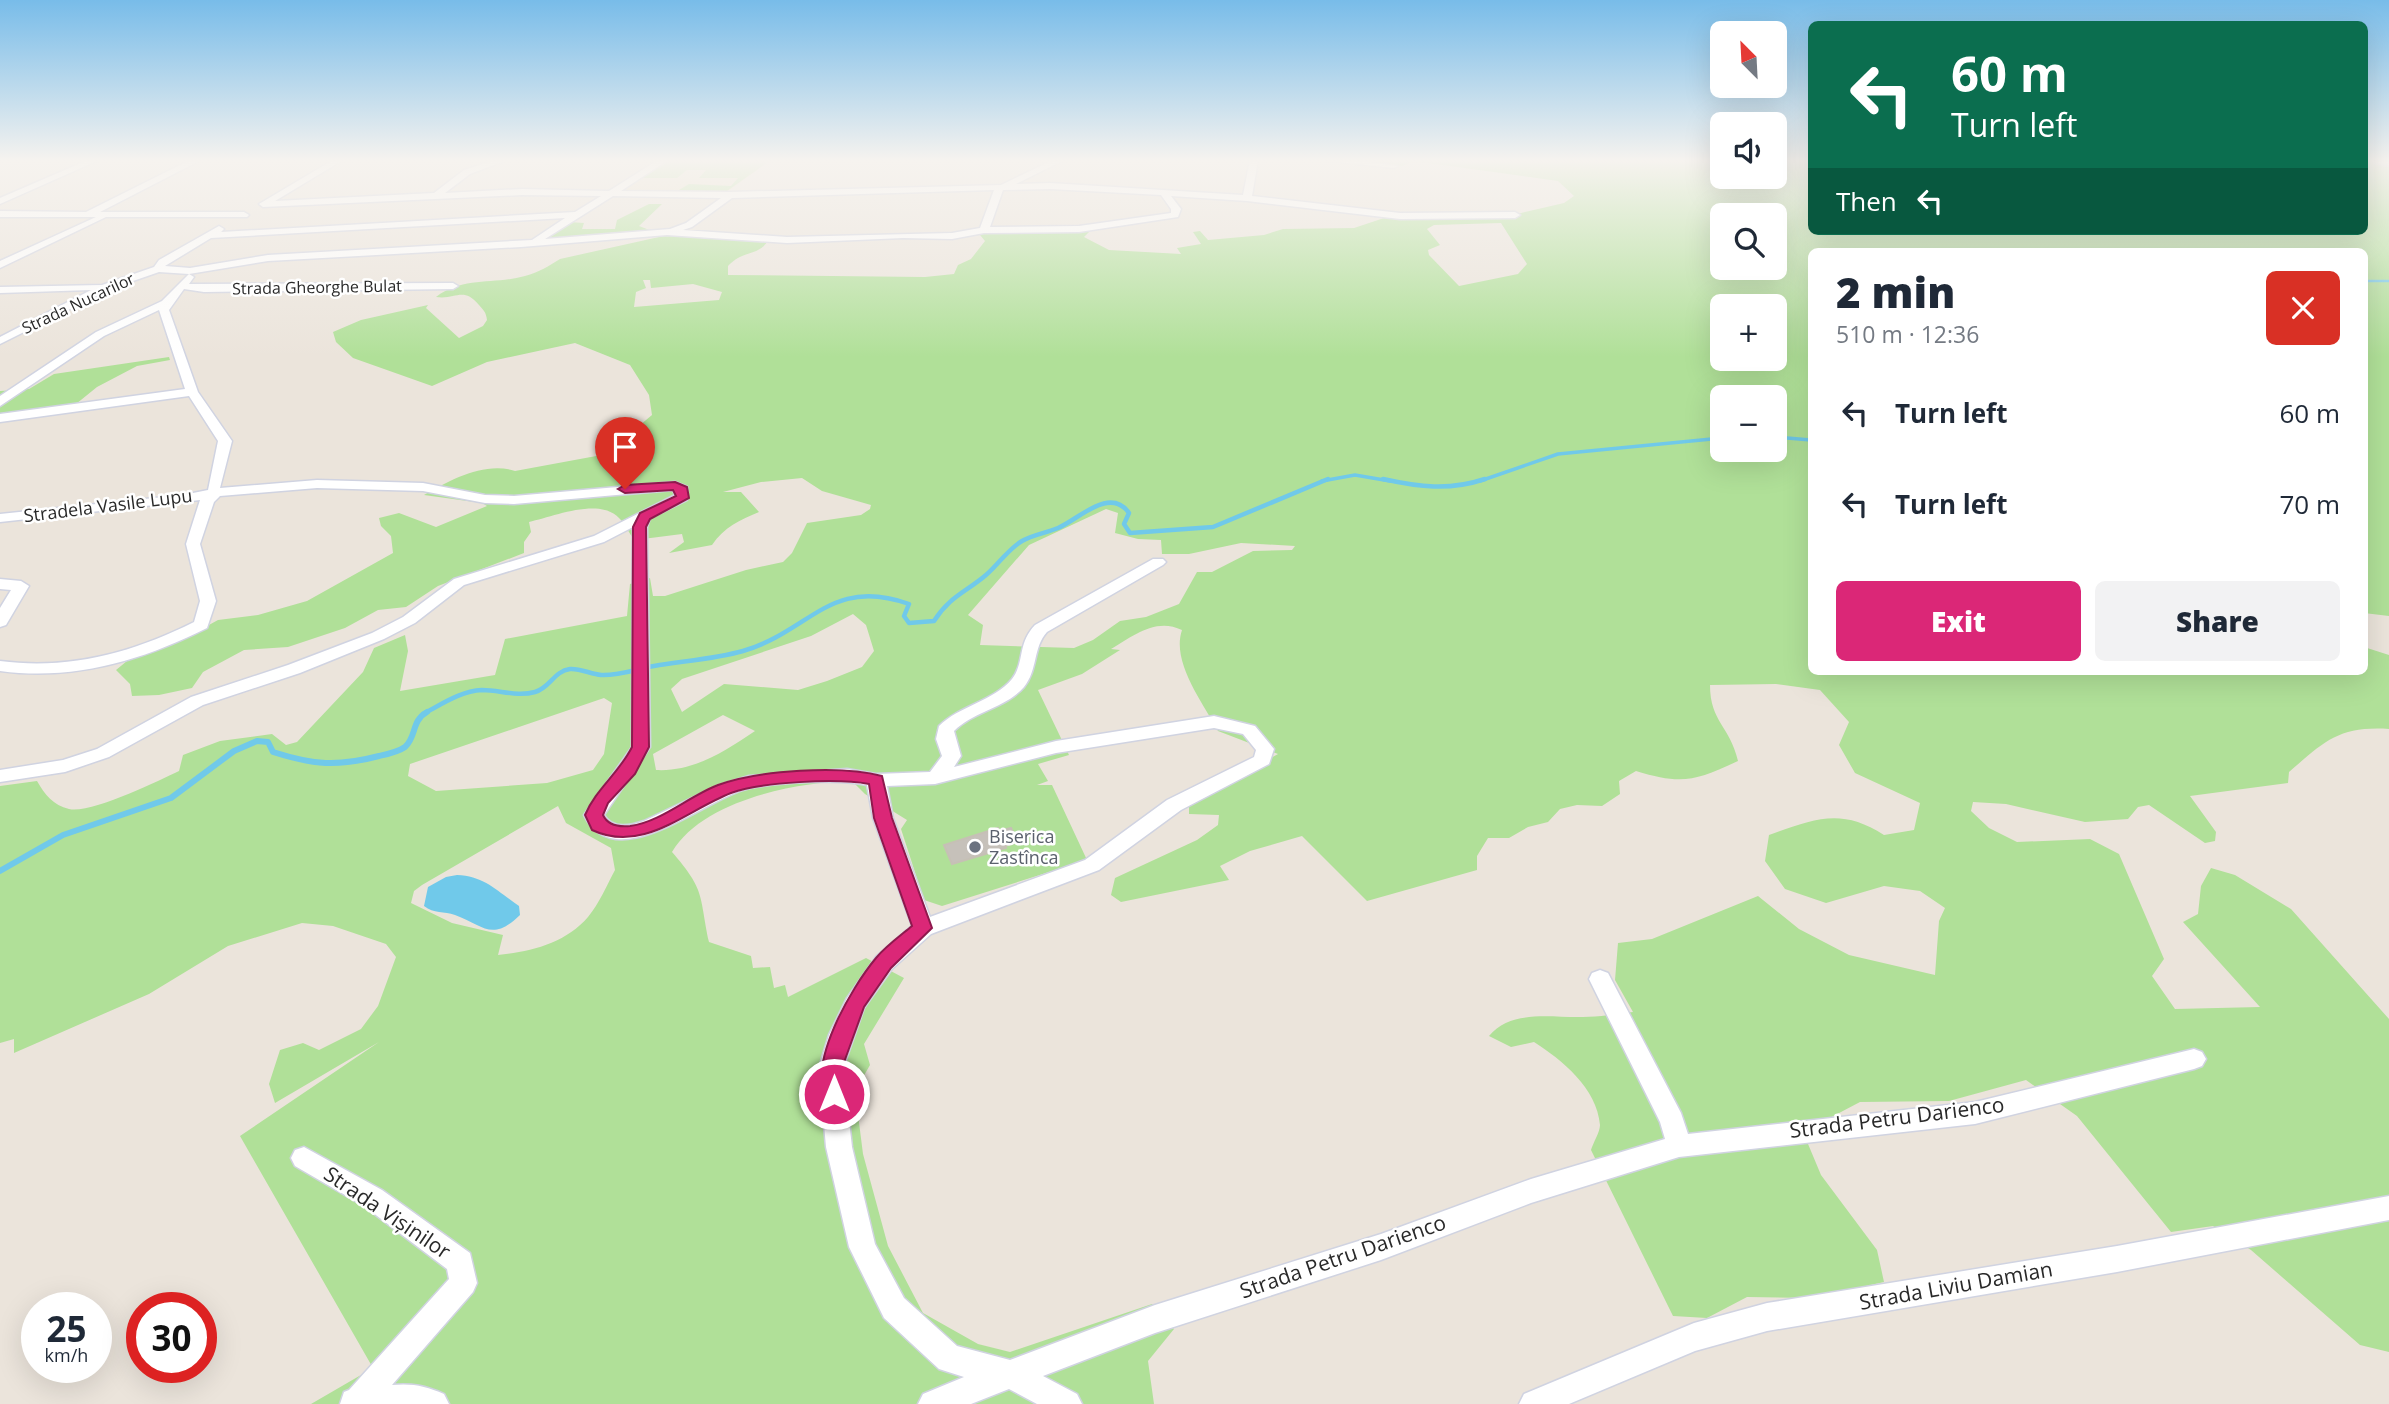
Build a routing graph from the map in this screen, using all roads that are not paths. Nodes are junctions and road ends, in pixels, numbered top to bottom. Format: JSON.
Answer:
{"nodes":[{"id":1,"x":84,"y":226,"type":"edge"},
{"id":2,"x":227,"y":226,"type":"edge"},
{"id":3,"x":384,"y":226,"type":"edge"},
{"id":4,"x":561,"y":226,"type":"edge"},
{"id":5,"x":687,"y":226,"type":"edge"},
{"id":6,"x":985,"y":226,"type":"edge"},
{"id":7,"x":1103,"y":226,"type":"edge"},
{"id":8,"x":984,"y":230,"type":"junction"},
{"id":9,"x":667,"y":232,"type":"junction"},
{"id":10,"x":211,"y":235,"type":"junction"},
{"id":11,"x":521,"y":244,"type":"junction"},
{"id":12,"x":0,"y":265,"type":"edge"},
{"id":13,"x":158,"y":269,"type":"junction"},
{"id":14,"x":190,"y":271,"type":"junction"},
{"id":15,"x":182,"y":286,"type":"junction"},
{"id":16,"x":453,"y":286,"type":"dead end"},
{"id":17,"x":106,"y":287,"type":"junction"},
{"id":18,"x":0,"y":290,"type":"edge"},
{"id":19,"x":166,"y":303,"type":"junction"},
{"id":20,"x":0,"y":341,"type":"edge"},
{"id":21,"x":192,"y":392,"type":"junction"},
{"id":22,"x":0,"y":402,"type":"edge"},
{"id":23,"x":0,"y":418,"type":"edge"},
{"id":24,"x":216,"y":492,"type":"junction"},
{"id":25,"x":644,"y":516,"type":"junction"},
{"id":26,"x":6,"y":517,"type":"edge"},
{"id":27,"x":0,"y":529,"type":"edge"},
{"id":28,"x":1158,"y":562,"type":"dead end"},
{"id":29,"x":0,"y":584,"type":"edge"},
{"id":30,"x":0,"y":622,"type":"edge"},
{"id":31,"x":0,"y":666,"type":"edge"},
{"id":32,"x":0,"y":776,"type":"edge"},
{"id":33,"x":935,"y":778,"type":"junction"},
{"id":34,"x":876,"y":780,"type":"junction"},
{"id":35,"x":923,"y":928,"type":"junction"},
{"id":36,"x":1600,"y":979,"type":"dead end"},
{"id":37,"x":2193,"y":1059,"type":"dead end"},
{"id":38,"x":1679,"y":1146,"type":"junction"},
{"id":39,"x":304,"y":1158,"type":"dead end"},
{"id":40,"x":2389,"y":1208,"type":"edge"},
{"id":41,"x":1010,"y":1374,"type":"junction"},
{"id":42,"x":354,"y":1402,"type":"edge"},
{"id":43,"x":434,"y":1404,"type":"edge"},
{"id":44,"x":933,"y":1404,"type":"edge"},
{"id":45,"x":1067,"y":1404,"type":"edge"},
{"id":46,"x":1534,"y":1404,"type":"edge"}],
"edges":[{"from":1,"to":12,"type":"street"},
{"from":2,"to":10,"type":"street"},
{"from":3,"to":10,"type":"street"},
{"from":4,"to":11,"type":"street"},
{"from":5,"to":9,"type":"street"},
{"from":6,"to":8,"type":"street"},
{"from":7,"to":8,"type":"street"},
{"from":8,"to":9,"type":"street"},
{"from":9,"to":11,"type":"street"},
{"from":10,"to":13,"type":"street"},
{"from":11,"to":14,"type":"street"},
{"from":13,"to":14,"type":"street"},
{"from":13,"to":17,"type":"street","name":"Strada Nucarilor"},
{"from":14,"to":15,"type":"street"},
{"from":15,"to":16,"type":"street","name":"Strada Gheorghe Bulat"},
{"from":15,"to":19,"type":"street"},
{"from":17,"to":18,"type":"street"},
{"from":17,"to":20,"type":"street","name":"Strada Nucarilor"},
{"from":19,"to":21,"type":"street"},
{"from":19,"to":22,"type":"street"},
{"from":21,"to":23,"type":"street"},
{"from":21,"to":24,"type":"street"},
{"from":24,"to":25,"type":"street","name":"Stradela Vasile Lupu"},
{"from":24,"to":26,"type":"street","name":"Stradela Vasile Lupu"},
{"from":24,"to":31,"type":"street"},
{"from":25,"to":32,"type":"street"},
{"from":25,"to":34,"type":"street"},
{"from":26,"to":27,"type":"street"},
{"from":28,"to":33,"type":"street"},
{"from":29,"to":30,"type":"street"},
{"from":33,"to":34,"type":"street"},
{"from":33,"to":35,"type":"street"},
{"from":34,"to":35,"type":"street"},
{"from":35,"to":41,"type":"street"},
{"from":36,"to":38,"type":"street"},
{"from":37,"to":38,"type":"street","name":"Strada Petru Darienco"},
{"from":38,"to":41,"type":"street","name":"Strada Petru Darienco"},
{"from":39,"to":42,"type":"street","name":"Strada Vișinilor"},
{"from":40,"to":46,"type":"street","name":"Strada Liviu Damian"},
{"from":41,"to":44,"type":"street"},
{"from":41,"to":45,"type":"street"},
{"from":42,"to":43,"type":"street","name":"Strada Vișinilor"}]}
